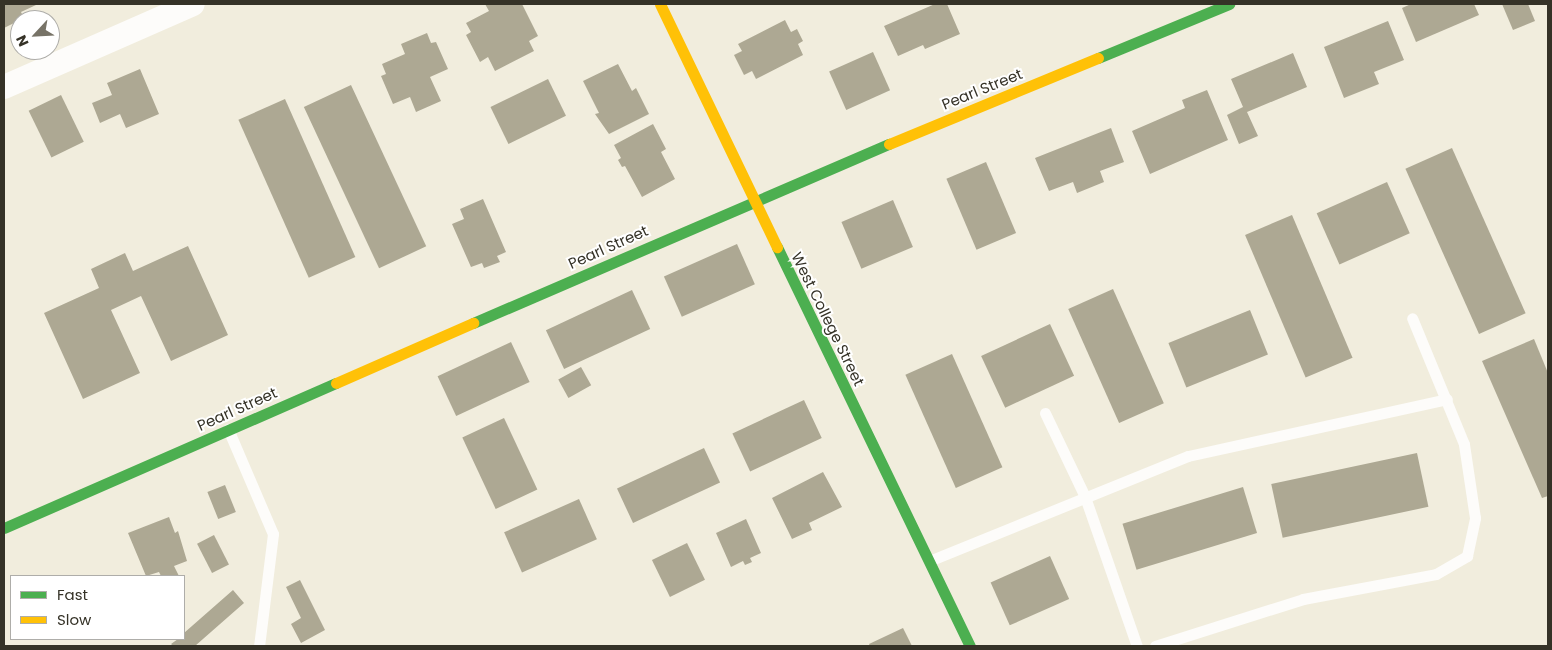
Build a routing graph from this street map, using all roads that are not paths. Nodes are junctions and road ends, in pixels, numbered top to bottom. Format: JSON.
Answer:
{"nodes":[{"id":1,"x":193,"y":4,"type":"edge"},
{"id":2,"x":660,"y":4,"type":"edge"},
{"id":3,"x":1229,"y":4,"type":"edge"},
{"id":4,"x":4,"y":87,"type":"edge"},
{"id":5,"x":753,"y":200,"type":"junction"},
{"id":6,"x":1412,"y":318,"type":"dead end"},
{"id":7,"x":1447,"y":400,"type":"junction"},
{"id":8,"x":1044,"y":413,"type":"dead end"},
{"id":9,"x":228,"y":429,"type":"junction"},
{"id":10,"x":1085,"y":497,"type":"junction"},
{"id":11,"x":4,"y":528,"type":"edge"},
{"id":12,"x":929,"y":561,"type":"junction"},
{"id":13,"x":259,"y":646,"type":"edge"},
{"id":14,"x":970,"y":646,"type":"edge"},
{"id":15,"x":1137,"y":646,"type":"edge"},
{"id":16,"x":1155,"y":646,"type":"edge"}],
"edges":[{"from":1,"to":4,"type":"street"},
{"from":2,"to":5,"type":"street","name":"West College Street"},
{"from":3,"to":5,"type":"street","name":"Pearl Street"},
{"from":5,"to":9,"type":"street","name":"Pearl Street"},
{"from":5,"to":12,"type":"street","name":"West College Street"},
{"from":6,"to":7,"type":"lane"},
{"from":7,"to":10,"type":"lane"},
{"from":7,"to":16,"type":"lane"},
{"from":8,"to":10,"type":"lane"},
{"from":9,"to":11,"type":"street","name":"Pearl Street"},
{"from":9,"to":13,"type":"lane"},
{"from":10,"to":12,"type":"lane"},
{"from":10,"to":15,"type":"lane"},
{"from":12,"to":14,"type":"street","name":"West College Street"}]}
